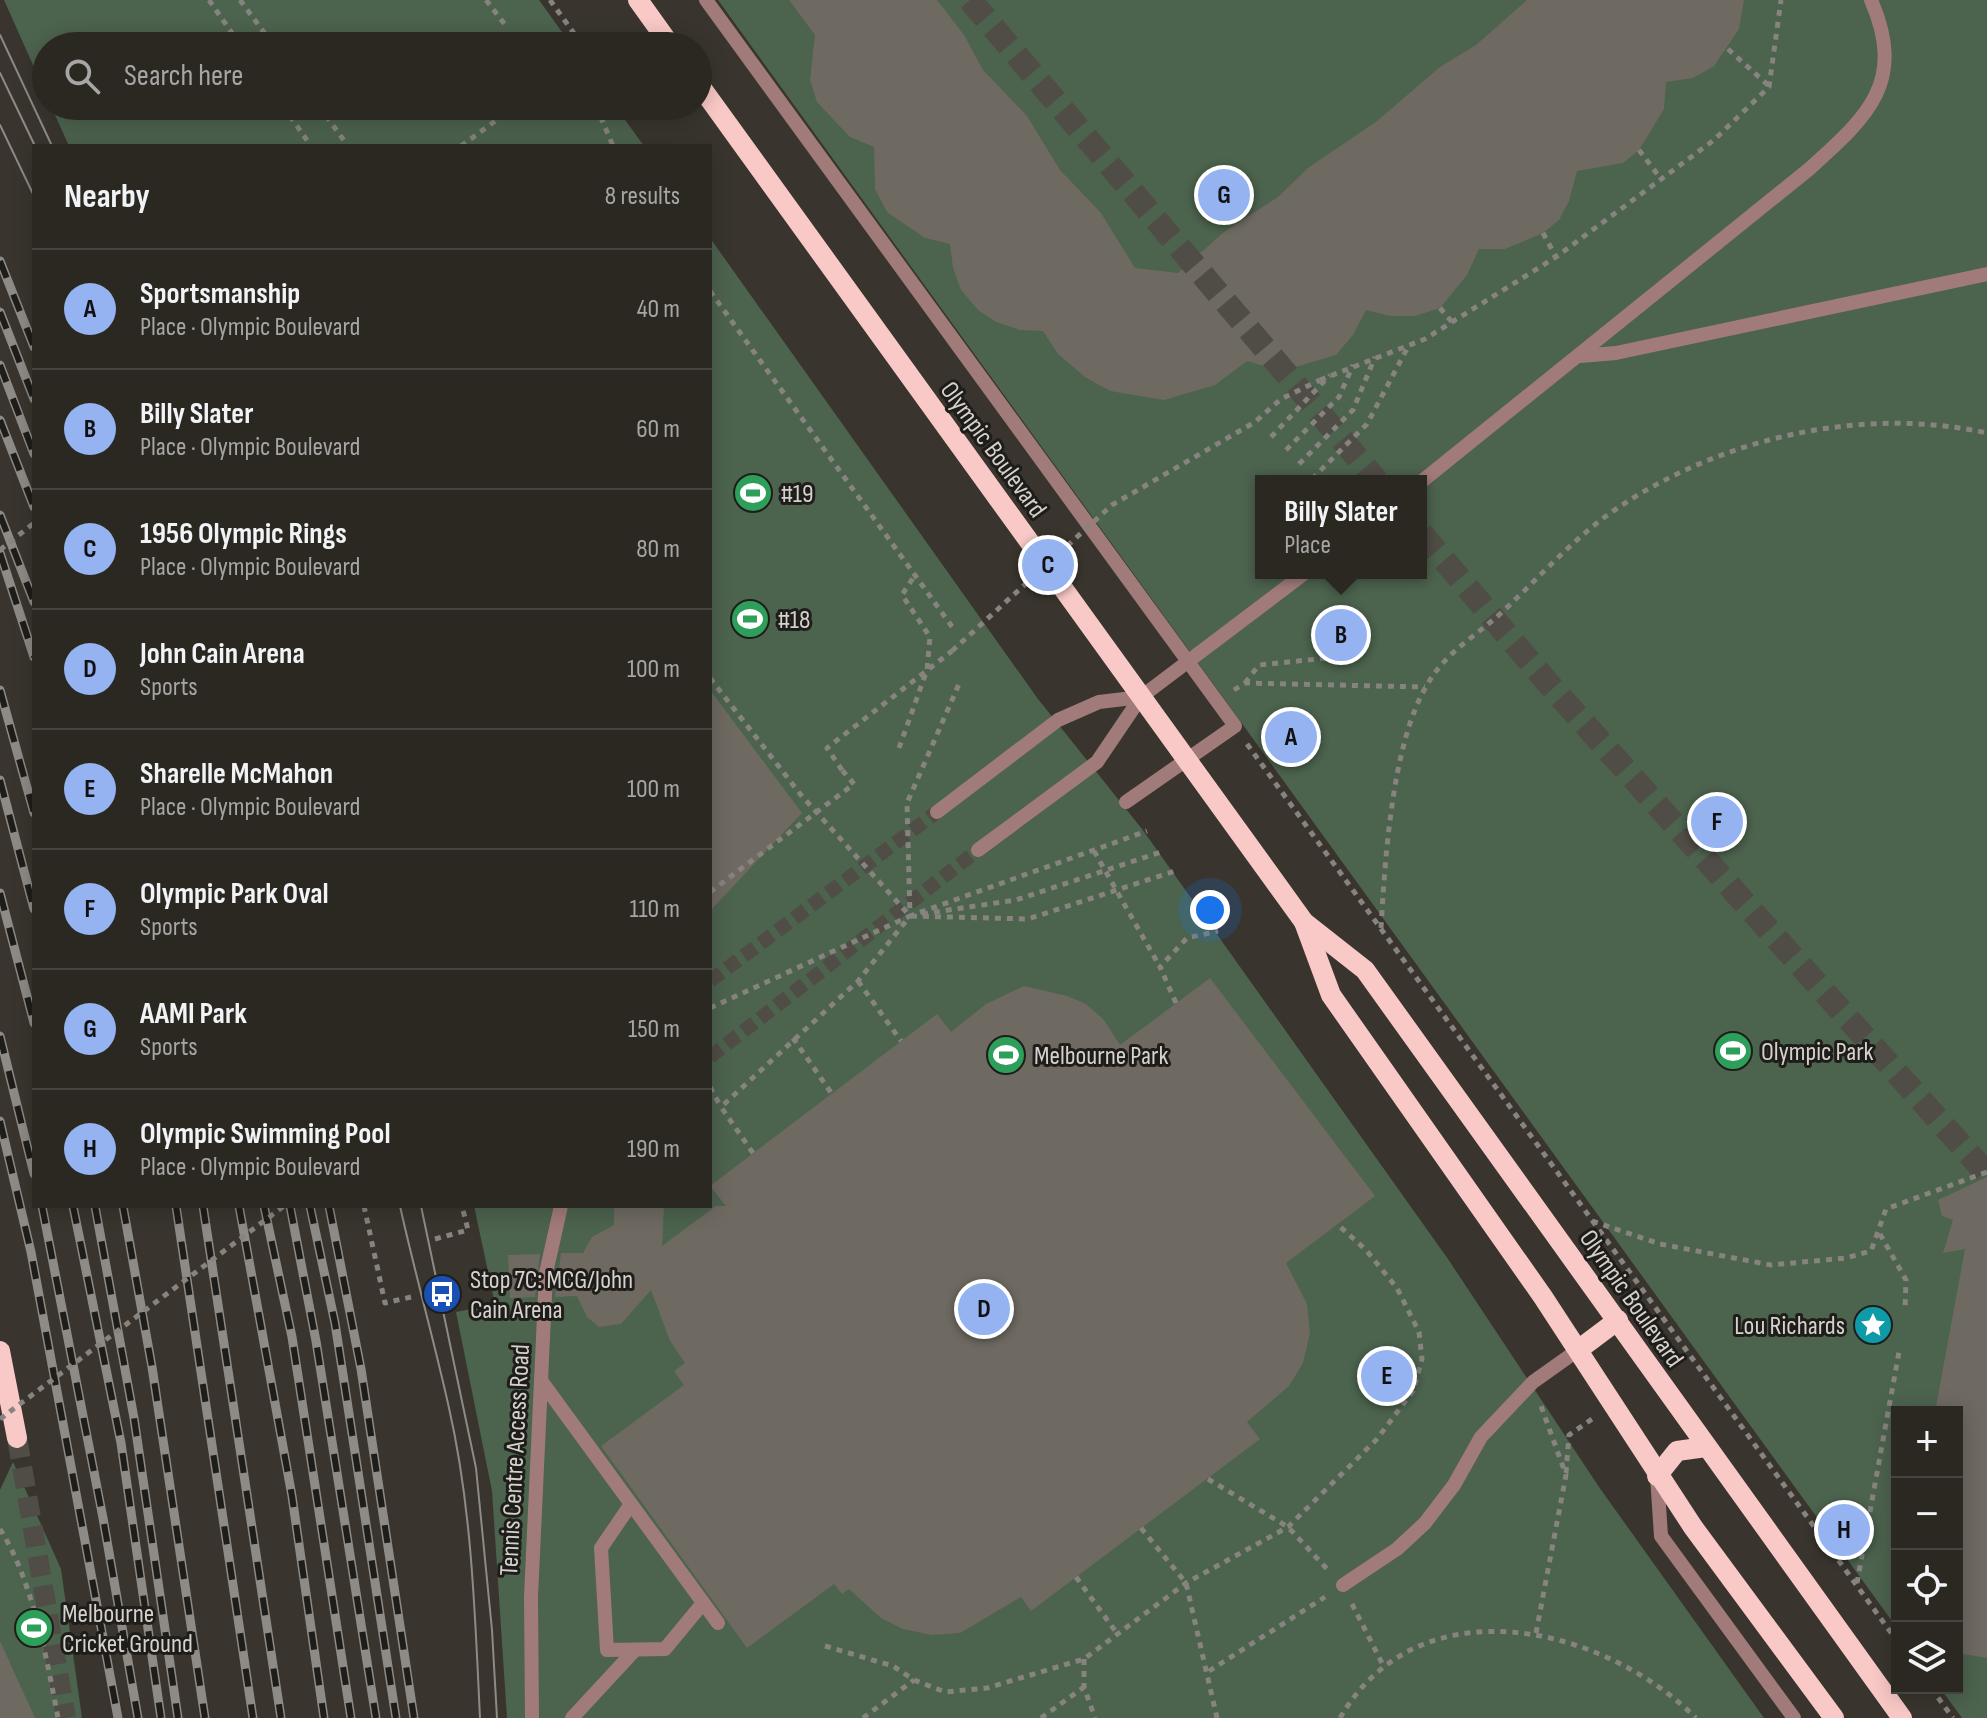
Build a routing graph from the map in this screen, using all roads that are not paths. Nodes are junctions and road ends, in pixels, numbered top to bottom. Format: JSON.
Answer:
{"nodes":[{"id":1,"x":638,"y":0,"type":"edge"},
{"id":2,"x":706,"y":0,"type":"edge"},
{"id":3,"x":1871,"y":0,"type":"edge"},
{"id":4,"x":661,"y":32,"type":"edge"},
{"id":5,"x":712,"y":102,"type":"edge"},
{"id":6,"x":1987,"y":274,"type":"edge"},
{"id":7,"x":1580,"y":356,"type":"junction"},
{"id":8,"x":1427,"y":477,"type":"edge"},
{"id":9,"x":1297,"y":579,"type":"edge"},
{"id":10,"x":1187,"y":661,"type":"junction"},
{"id":11,"x":1141,"y":697,"type":"junction"},
{"id":12,"x":1186,"y":759,"type":"junction"},
{"id":13,"x":1126,"y":802,"type":"dead end"},
{"id":14,"x":937,"y":812,"type":"tunnel mouth"},
{"id":15,"x":978,"y":850,"type":"tunnel mouth"},
{"id":16,"x":1304,"y":922,"type":"junction"},
{"id":17,"x":561,"y":1208,"type":"edge"},
{"id":18,"x":1618,"y":1320,"type":"junction"},
{"id":19,"x":1578,"y":1350,"type":"junction"},
{"id":20,"x":0,"y":1351,"type":"edge"},
{"id":21,"x":542,"y":1382,"type":"junction"},
{"id":22,"x":17,"y":1438,"type":"tunnel mouth"},
{"id":23,"x":1706,"y":1447,"type":"junction"},
{"id":24,"x":1657,"y":1476,"type":"junction"},
{"id":25,"x":631,"y":1504,"type":"junction"},
{"id":26,"x":1343,"y":1585,"type":"road end"},
{"id":27,"x":703,"y":1603,"type":"junction"},
{"id":28,"x":718,"y":1623,"type":"dead end"},
{"id":29,"x":635,"y":1650,"type":"junction"},
{"id":30,"x":532,"y":1718,"type":"edge"},
{"id":31,"x":572,"y":1718,"type":"edge"},
{"id":32,"x":1794,"y":1718,"type":"edge"},
{"id":33,"x":1834,"y":1718,"type":"edge"},
{"id":34,"x":1902,"y":1718,"type":"edge"}],
"edges":[{"from":1,"to":4,"type":"main road"},
{"from":2,"to":10,"type":"street"},
{"from":3,"to":7,"type":"street"},
{"from":5,"to":11,"type":"main road","name":"Olympic Boulevard"},
{"from":6,"to":7,"type":"street"},
{"from":7,"to":8,"type":"street"},
{"from":9,"to":10,"type":"street"},
{"from":10,"to":11,"type":"street"},
{"from":10,"to":12,"type":"street"},
{"from":11,"to":12,"type":"main road","name":"Olympic Boulevard"},
{"from":11,"to":14,"type":"street"},
{"from":11,"to":15,"type":"street"},
{"from":12,"to":13,"type":"street"},
{"from":12,"to":16,"type":"main road","name":"Olympic Boulevard"},
{"from":16,"to":18,"type":"main road","name":"Olympic Boulevard"},
{"from":16,"to":19,"type":"main road","name":"Olympic Boulevard"},
{"from":17,"to":21,"type":"street","name":"Tennis Centre Access Road"},
{"from":18,"to":19,"type":"main road"},
{"from":18,"to":23,"type":"main road","name":"Olympic Boulevard"},
{"from":19,"to":24,"type":"main road","name":"Olympic Boulevard"},
{"from":19,"to":26,"type":"street"},
{"from":20,"to":22,"type":"main road"},
{"from":21,"to":25,"type":"street"},
{"from":21,"to":30,"type":"street","name":"Tennis Centre Access Road"},
{"from":23,"to":24,"type":"main road"},
{"from":23,"to":34,"type":"main road","name":"Olympic Boulevard"},
{"from":24,"to":32,"type":"street"},
{"from":24,"to":33,"type":"main road","name":"Olympic Boulevard"},
{"from":25,"to":27,"type":"street"},
{"from":25,"to":29,"type":"street"},
{"from":27,"to":28,"type":"street"},
{"from":27,"to":29,"type":"street"},
{"from":29,"to":31,"type":"street"}]}
